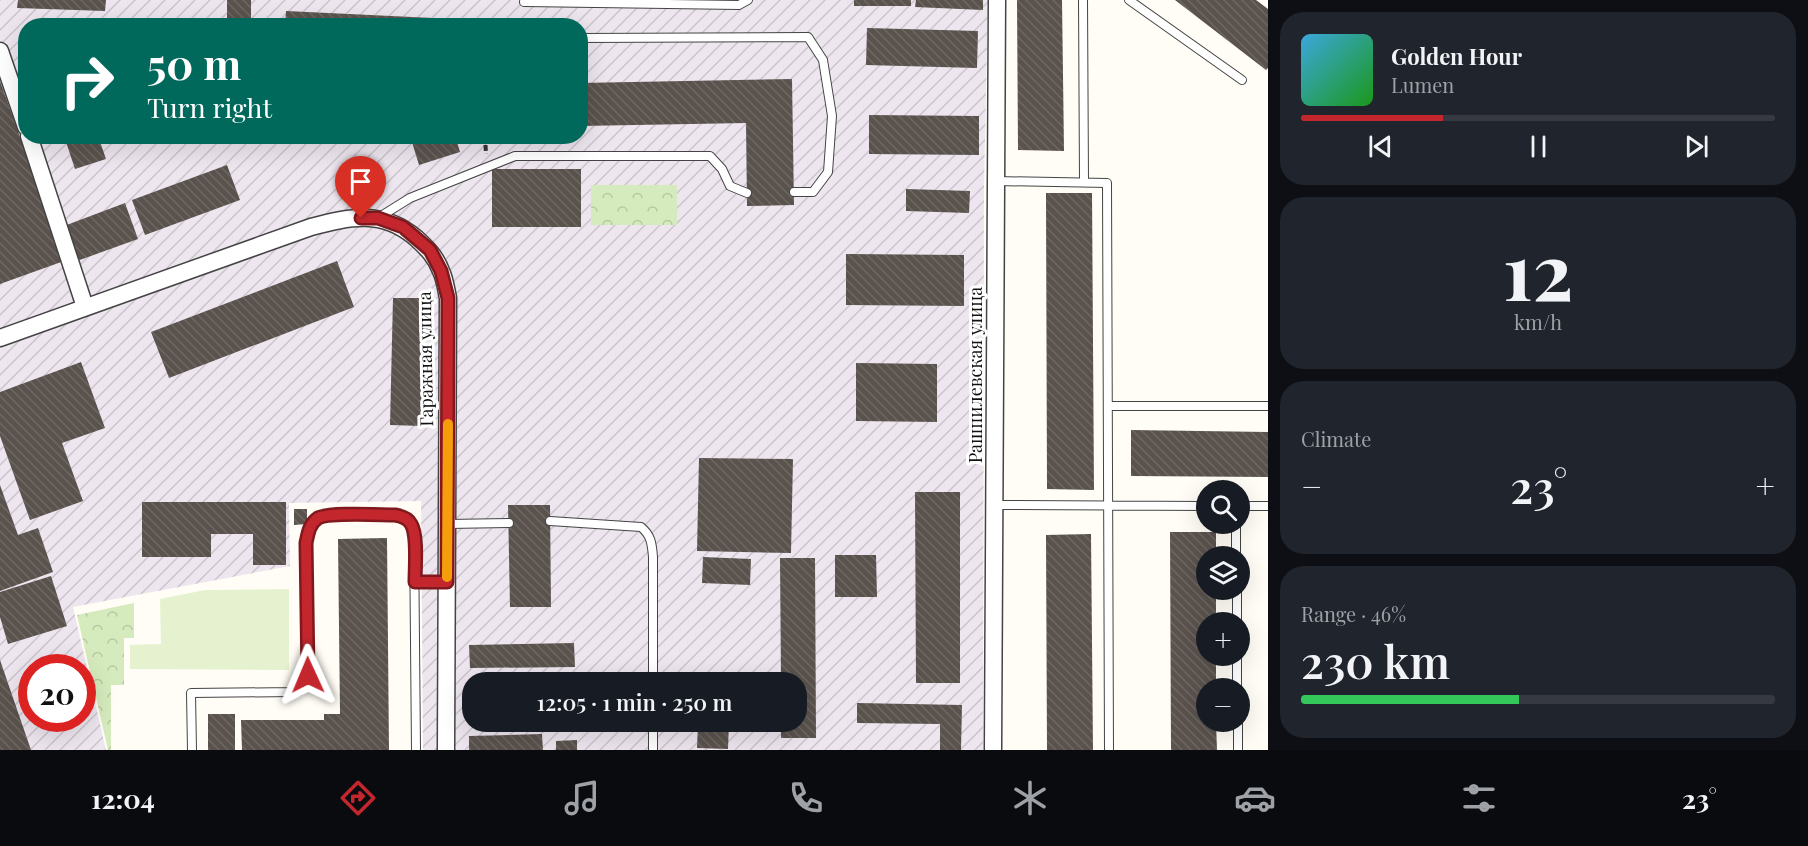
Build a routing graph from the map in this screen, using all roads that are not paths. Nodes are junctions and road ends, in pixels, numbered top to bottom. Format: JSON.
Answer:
{"nodes":[{"id":1,"x":748,"y":0,"type":"edge"},
{"id":2,"x":997,"y":0,"type":"edge"},
{"id":3,"x":1083,"y":0,"type":"edge"},
{"id":4,"x":1129,"y":0,"type":"edge"},
{"id":5,"x":524,"y":2,"type":"dead end"},
{"id":6,"x":588,"y":38,"type":"edge"},
{"id":7,"x":0,"y":51,"type":"edge"},
{"id":8,"x":1242,"y":80,"type":"dead end"},
{"id":9,"x":18,"y":104,"type":"edge"},
{"id":10,"x":32,"y":144,"type":"edge"},
{"id":11,"x":996,"y":181,"type":"junction"},
{"id":12,"x":1084,"y":182,"type":"junction"},
{"id":13,"x":794,"y":192,"type":"dead end"},
{"id":14,"x":747,"y":193,"type":"dead end"},
{"id":15,"x":378,"y":218,"type":"junction"},
{"id":16,"x":86,"y":307,"type":"junction"},
{"id":17,"x":0,"y":338,"type":"edge"},
{"id":18,"x":1108,"y":406,"type":"junction"},
{"id":19,"x":1268,"y":406,"type":"edge"},
{"id":20,"x":995,"y":505,"type":"junction"},
{"id":21,"x":1108,"y":505,"type":"junction"},
{"id":22,"x":1196,"y":506,"type":"edge"},
{"id":23,"x":1250,"y":506,"type":"edge"},
{"id":24,"x":1268,"y":506,"type":"edge"},
{"id":25,"x":550,"y":521,"type":"dead end"},
{"id":26,"x":509,"y":523,"type":"dead end"},
{"id":27,"x":447,"y":524,"type":"junction"},
{"id":28,"x":415,"y":582,"type":"junction"},
{"id":29,"x":447,"y":582,"type":"junction"},
{"id":30,"x":653,"y":672,"type":"edge"},
{"id":31,"x":653,"y":732,"type":"edge"},
{"id":32,"x":1238,"y":732,"type":"edge"},
{"id":33,"x":192,"y":750,"type":"edge"},
{"id":34,"x":416,"y":750,"type":"edge"},
{"id":35,"x":446,"y":750,"type":"edge"},
{"id":36,"x":653,"y":750,"type":"edge"},
{"id":37,"x":993,"y":750,"type":"edge"},
{"id":38,"x":1109,"y":750,"type":"edge"},
{"id":39,"x":1238,"y":750,"type":"edge"}],
"edges":[{"from":1,"to":5,"type":"lane"},
{"from":2,"to":11,"type":"street","name":"Рашпилевская улица"},
{"from":3,"to":12,"type":"lane"},
{"from":4,"to":8,"type":"lane"},
{"from":6,"to":13,"type":"lane"},
{"from":7,"to":9,"type":"street"},
{"from":10,"to":16,"type":"street"},
{"from":11,"to":12,"type":"lane"},
{"from":11,"to":20,"type":"street","name":"Рашпилевская улица"},
{"from":12,"to":18,"type":"lane"},
{"from":14,"to":15,"type":"lane"},
{"from":15,"to":16,"type":"street","name":"Гаражная улица"},
{"from":15,"to":27,"type":"street","name":"Гаражная улица"},
{"from":16,"to":17,"type":"street","name":"Гаражная улица"},
{"from":18,"to":19,"type":"lane"},
{"from":18,"to":21,"type":"lane"},
{"from":20,"to":21,"type":"lane"},
{"from":20,"to":37,"type":"street","name":"Рашпилевская улица"},
{"from":21,"to":22,"type":"lane"},
{"from":21,"to":38,"type":"lane"},
{"from":23,"to":24,"type":"lane"},
{"from":25,"to":30,"type":"lane"},
{"from":26,"to":27,"type":"lane"},
{"from":27,"to":29,"type":"street","name":"Гаражная улица"},
{"from":28,"to":29,"type":"lane"},
{"from":28,"to":33,"type":"lane"},
{"from":28,"to":34,"type":"lane"},
{"from":29,"to":35,"type":"street","name":"Гаражная улица"},
{"from":31,"to":36,"type":"lane"},
{"from":32,"to":39,"type":"lane"}]}
